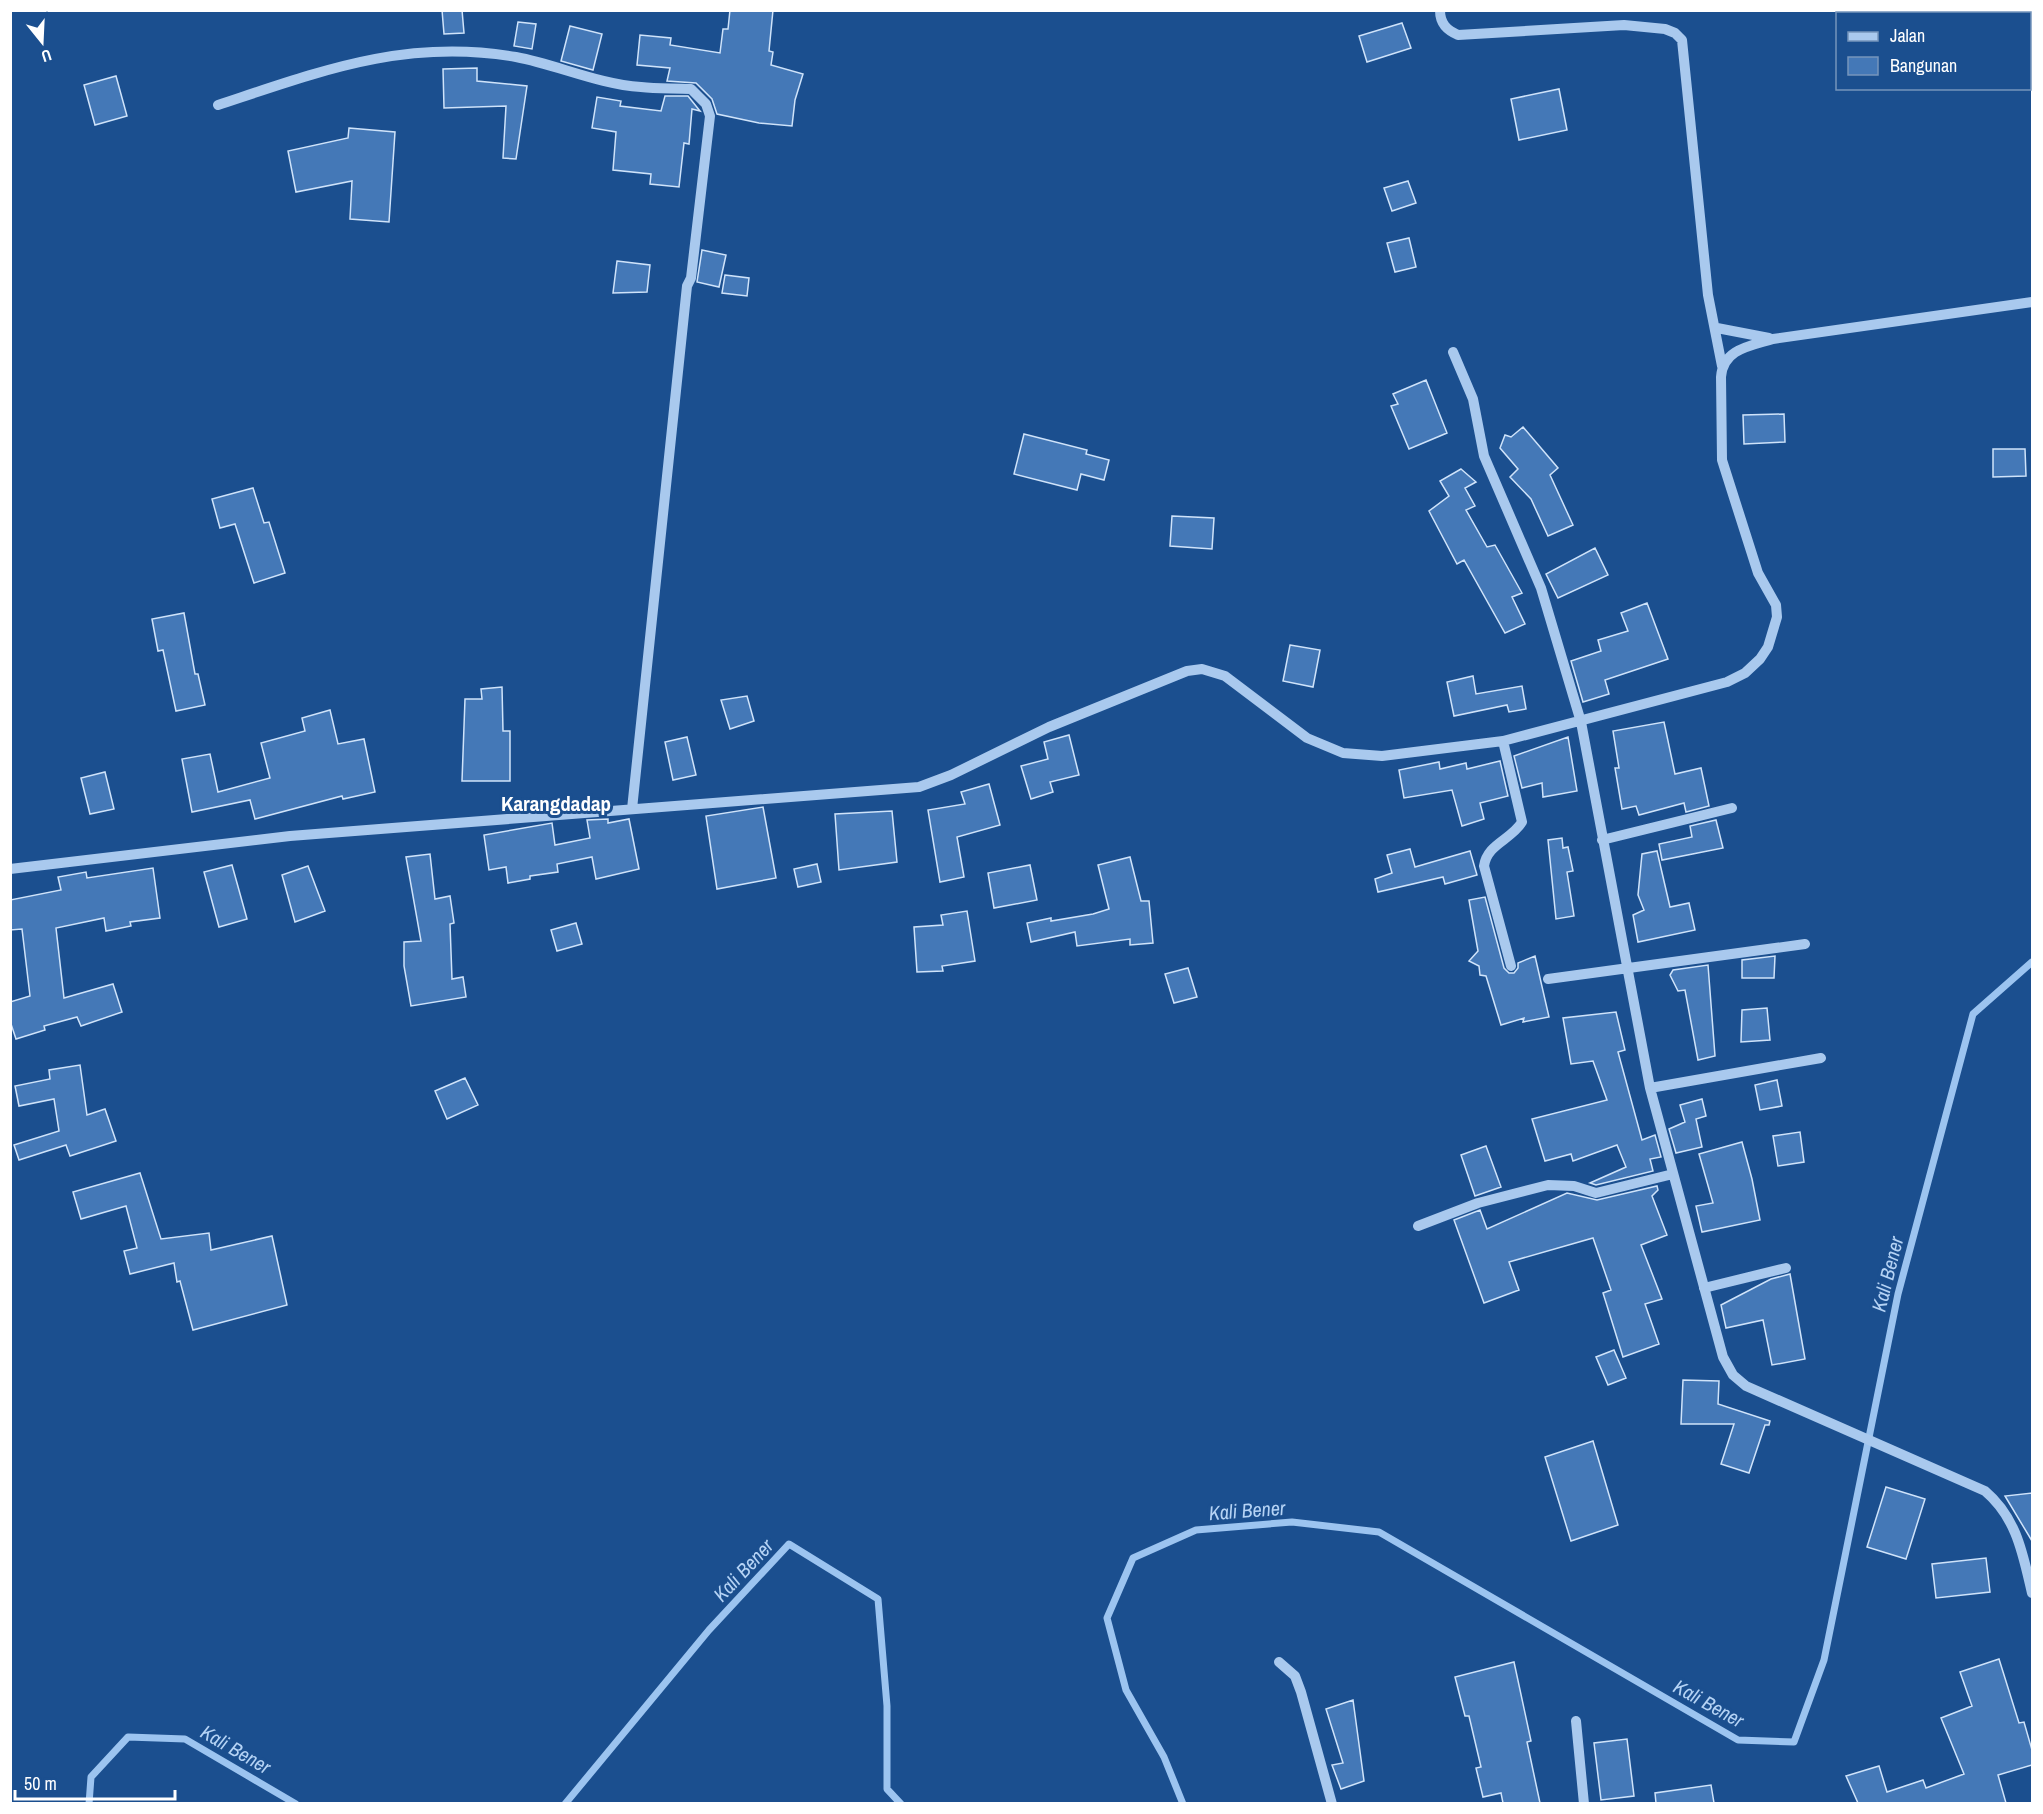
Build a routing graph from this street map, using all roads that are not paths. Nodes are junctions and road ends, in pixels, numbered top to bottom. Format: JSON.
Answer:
{"nodes":[{"id":1,"x":1440,"y":10,"type":"edge"},
{"id":2,"x":218,"y":105,"type":"dead end"},
{"id":3,"x":2032,"y":302,"type":"edge"},
{"id":4,"x":1717,"y":328,"type":"junction"},
{"id":5,"x":1773,"y":339,"type":"junction"},
{"id":6,"x":1453,"y":352,"type":"dead end"},
{"id":7,"x":1722,"y":366,"type":"junction"},
{"id":8,"x":1581,"y":722,"type":"junction"},
{"id":9,"x":1503,"y":741,"type":"junction"},
{"id":10,"x":1732,"y":807,"type":"dead end"},
{"id":11,"x":632,"y":808,"type":"junction"},
{"id":12,"x":1602,"y":840,"type":"junction"},
{"id":13,"x":10,"y":868,"type":"edge"},
{"id":14,"x":1805,"y":944,"type":"dead end"},
{"id":15,"x":1511,"y":966,"type":"dead end"},
{"id":16,"x":1627,"y":969,"type":"junction"},
{"id":17,"x":1548,"y":979,"type":"dead end"},
{"id":18,"x":1821,"y":1058,"type":"dead end"},
{"id":19,"x":1650,"y":1088,"type":"junction"},
{"id":20,"x":1673,"y":1174,"type":"junction"},
{"id":21,"x":1418,"y":1226,"type":"dead end"},
{"id":22,"x":1786,"y":1268,"type":"dead end"},
{"id":23,"x":1704,"y":1288,"type":"junction"},
{"id":24,"x":2032,"y":1593,"type":"edge"},
{"id":25,"x":1279,"y":1662,"type":"dead end"},
{"id":26,"x":1576,"y":1721,"type":"dead end"},
{"id":27,"x":1332,"y":1803,"type":"edge"},
{"id":28,"x":1584,"y":1803,"type":"edge"}],
"edges":[{"from":1,"to":4,"type":"street"},
{"from":2,"to":11,"type":"street"},
{"from":3,"to":5,"type":"street"},
{"from":4,"to":5,"type":"street"},
{"from":4,"to":7,"type":"street"},
{"from":5,"to":7,"type":"street"},
{"from":6,"to":8,"type":"street"},
{"from":7,"to":8,"type":"street"},
{"from":8,"to":9,"type":"street"},
{"from":8,"to":12,"type":"street"},
{"from":9,"to":11,"type":"street"},
{"from":9,"to":15,"type":"street"},
{"from":10,"to":12,"type":"street"},
{"from":11,"to":13,"type":"street"},
{"from":12,"to":16,"type":"street"},
{"from":14,"to":16,"type":"street"},
{"from":16,"to":17,"type":"street"},
{"from":16,"to":19,"type":"street"},
{"from":18,"to":19,"type":"street"},
{"from":19,"to":20,"type":"street"},
{"from":20,"to":21,"type":"street"},
{"from":20,"to":23,"type":"street"},
{"from":22,"to":23,"type":"street"},
{"from":23,"to":24,"type":"street"},
{"from":25,"to":27,"type":"street"},
{"from":26,"to":28,"type":"street"}]}
